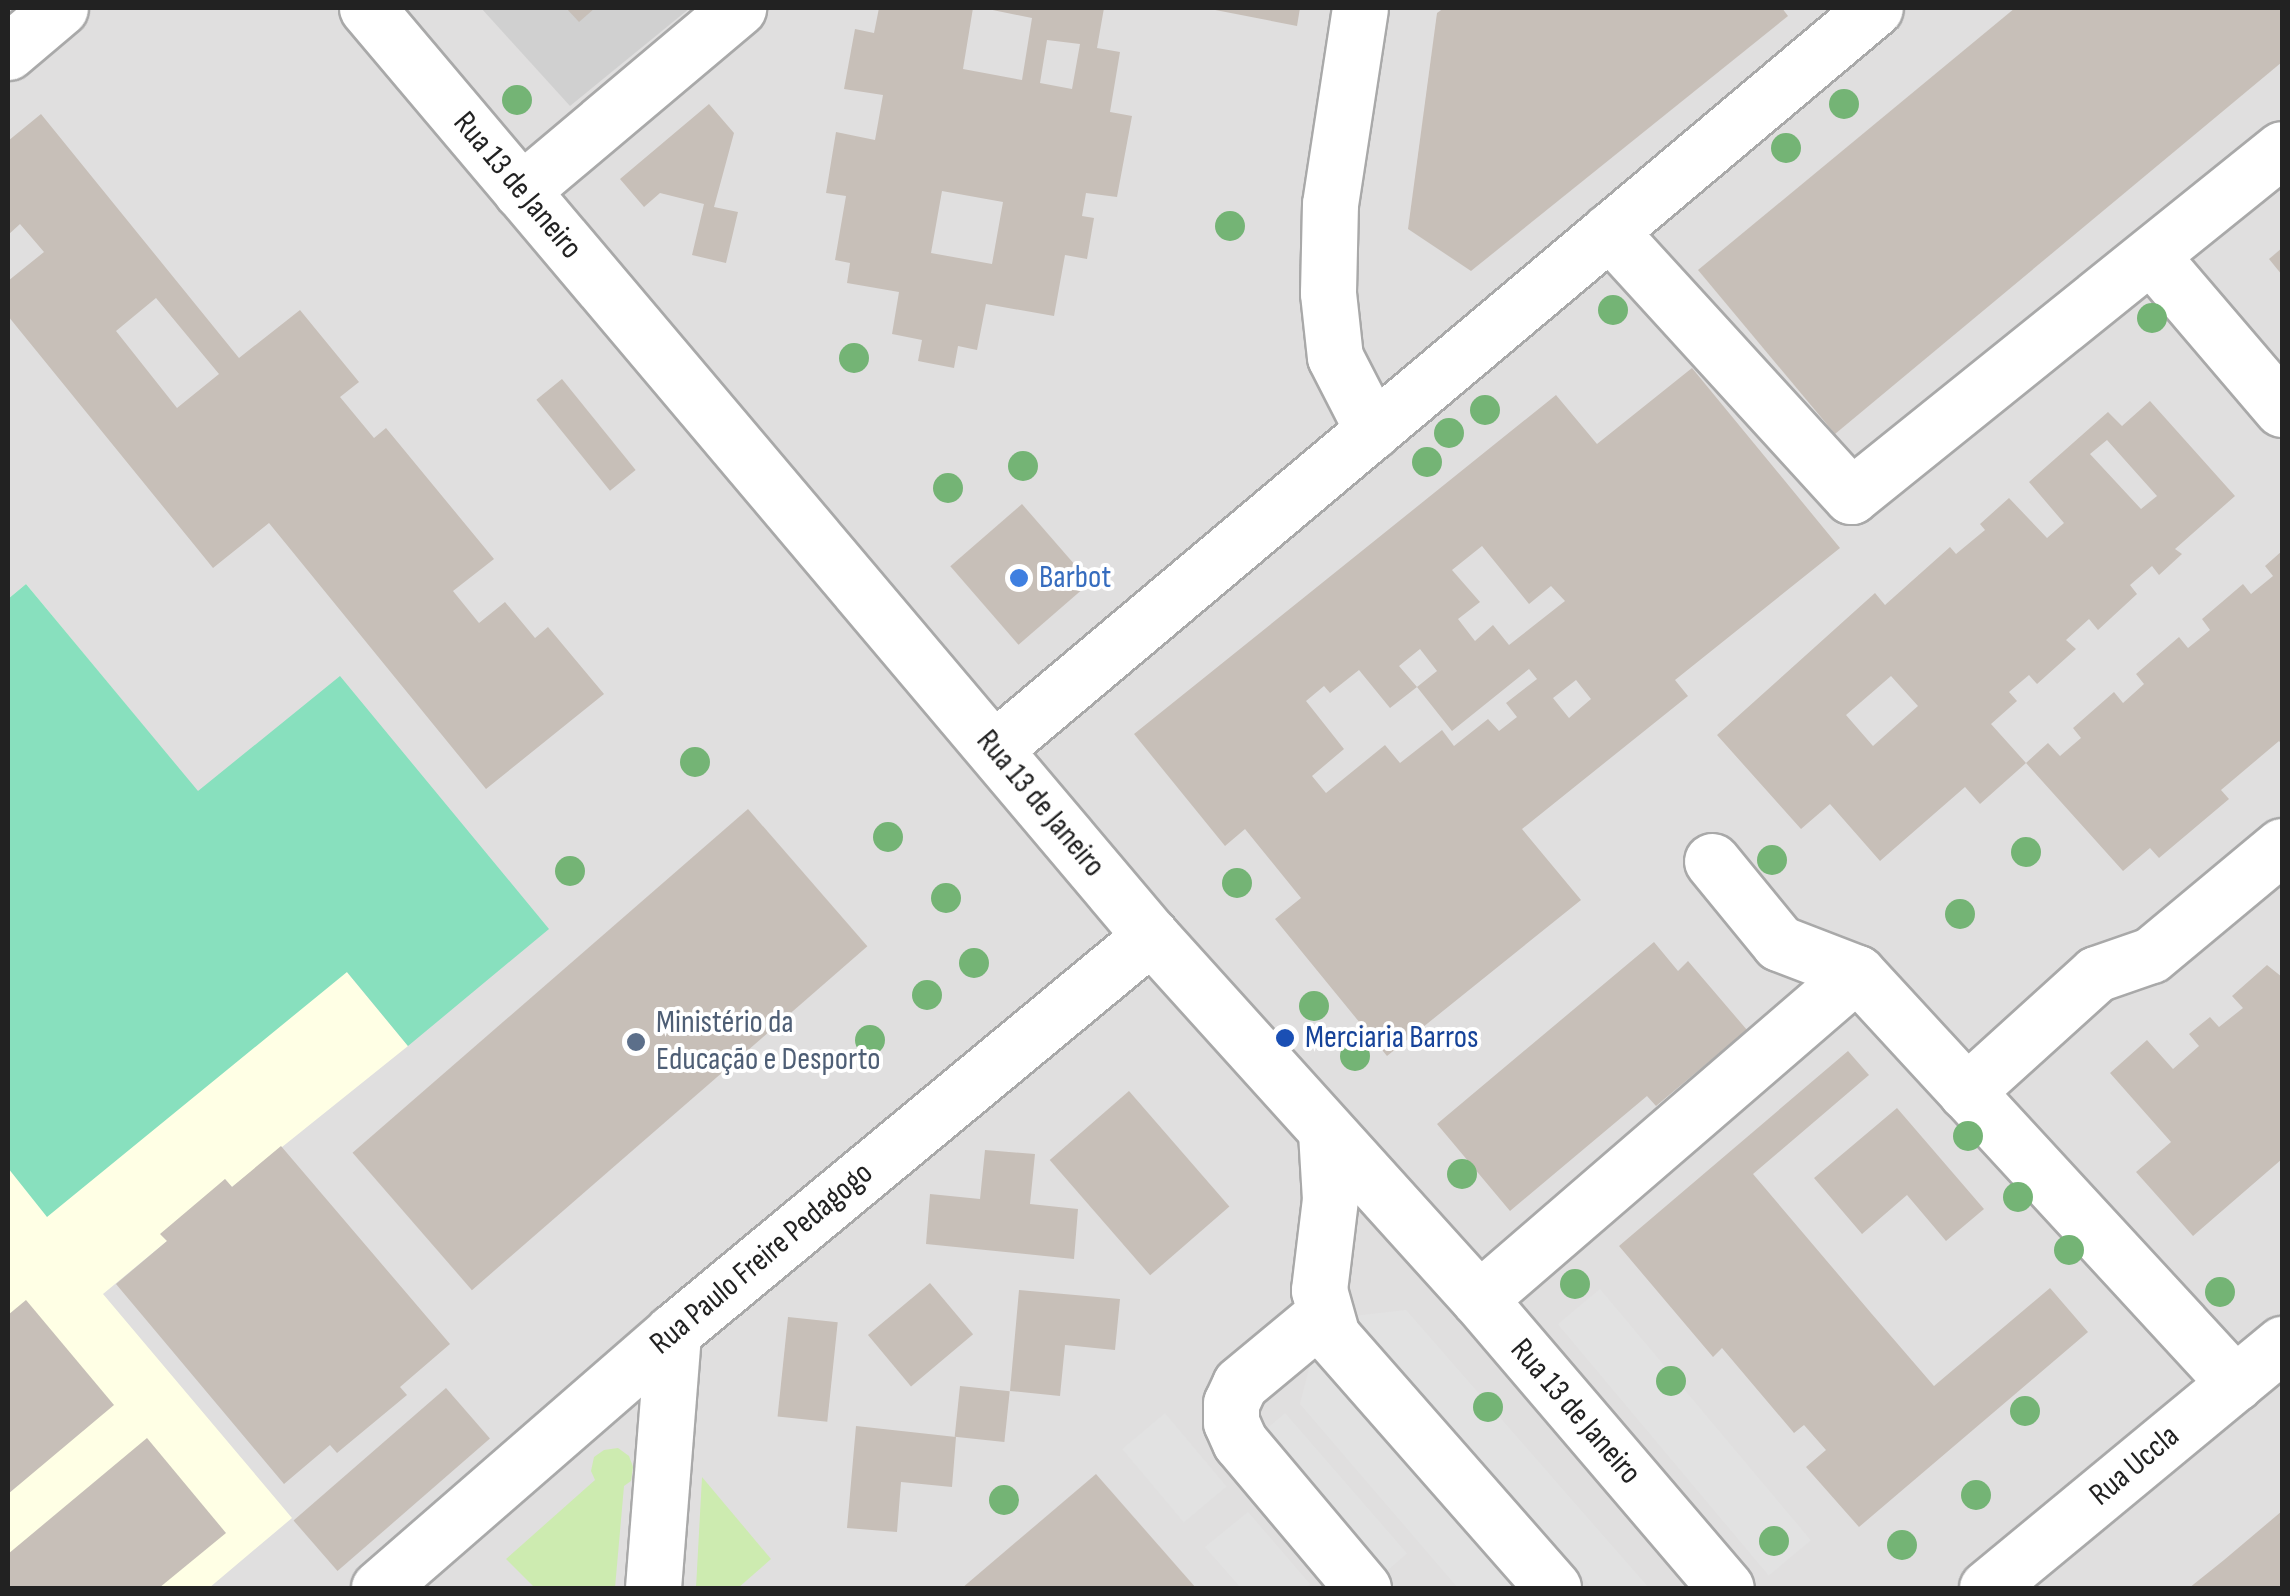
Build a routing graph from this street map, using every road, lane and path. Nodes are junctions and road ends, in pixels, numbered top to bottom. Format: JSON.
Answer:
{"nodes":[{"id":1,"x":60,"y":8,"type":"edge"},
{"id":2,"x":367,"y":8,"type":"edge"},
{"id":3,"x":738,"y":8,"type":"edge"},
{"id":4,"x":1360,"y":8,"type":"edge"},
{"id":5,"x":1876,"y":8,"type":"edge"},
{"id":6,"x":8,"y":52,"type":"edge"},
{"id":7,"x":2282,"y":149,"type":"edge"},
{"id":8,"x":521,"y":191,"type":"junction"},
{"id":9,"x":1609,"y":231,"type":"junction"},
{"id":10,"x":2152,"y":257,"type":"junction"},
{"id":11,"x":2282,"y":409,"type":"edge"},
{"id":12,"x":1373,"y":431,"type":"junction"},
{"id":13,"x":994,"y":748,"type":"junction"},
{"id":14,"x":2282,"y":846,"type":"edge"},
{"id":15,"x":1712,"y":862,"type":"dead end"},
{"id":16,"x":1151,"y":936,"type":"junction"},
{"id":17,"x":1857,"y":973,"type":"junction"},
{"id":18,"x":1966,"y":1092,"type":"junction"},
{"id":19,"x":1326,"y":1132,"type":"junction"},
{"id":20,"x":1479,"y":1299,"type":"junction"},
{"id":21,"x":1323,"y":1315,"type":"junction"},
{"id":22,"x":673,"y":1332,"type":"junction"},
{"id":23,"x":2282,"y":1344,"type":"edge"},
{"id":24,"x":2235,"y":1383,"type":"junction"},
{"id":25,"x":379,"y":1588,"type":"edge"},
{"id":26,"x":654,"y":1588,"type":"edge"},
{"id":27,"x":1363,"y":1588,"type":"edge"},
{"id":28,"x":1553,"y":1588,"type":"edge"},
{"id":29,"x":1726,"y":1588,"type":"edge"},
{"id":30,"x":1986,"y":1588,"type":"edge"}],
"edges":[{"from":1,"to":6,"type":"street"},
{"from":2,"to":8,"type":"street","name":"Rua 13 de Janeiro"},
{"from":3,"to":8,"type":"street"},
{"from":4,"to":12,"type":"street"},
{"from":5,"to":9,"type":"street"},
{"from":7,"to":10,"type":"street"},
{"from":8,"to":13,"type":"street","name":"Rua 13 de Janeiro"},
{"from":9,"to":10,"type":"street"},
{"from":9,"to":12,"type":"street"},
{"from":10,"to":11,"type":"street"},
{"from":12,"to":13,"type":"street"},
{"from":13,"to":16,"type":"street","name":"Rua 13 de Janeiro"},
{"from":14,"to":18,"type":"street"},
{"from":15,"to":17,"type":"street"},
{"from":16,"to":19,"type":"street","name":"Rua 13 de Janeiro"},
{"from":16,"to":22,"type":"street","name":"Rua Paulo Freire Pedagogo"},
{"from":17,"to":18,"type":"street"},
{"from":17,"to":20,"type":"street"},
{"from":18,"to":24,"type":"street"},
{"from":19,"to":20,"type":"street","name":"Rua 13 de Janeiro"},
{"from":19,"to":21,"type":"street"},
{"from":20,"to":29,"type":"street","name":"Rua 13 de Janeiro"},
{"from":21,"to":27,"type":"street"},
{"from":21,"to":28,"type":"street"},
{"from":22,"to":25,"type":"street","name":"Rua Paulo Freire Pedagogo"},
{"from":22,"to":26,"type":"street"},
{"from":23,"to":24,"type":"street","name":"Rua Uccla"},
{"from":24,"to":30,"type":"street","name":"Rua Uccla"}]}
